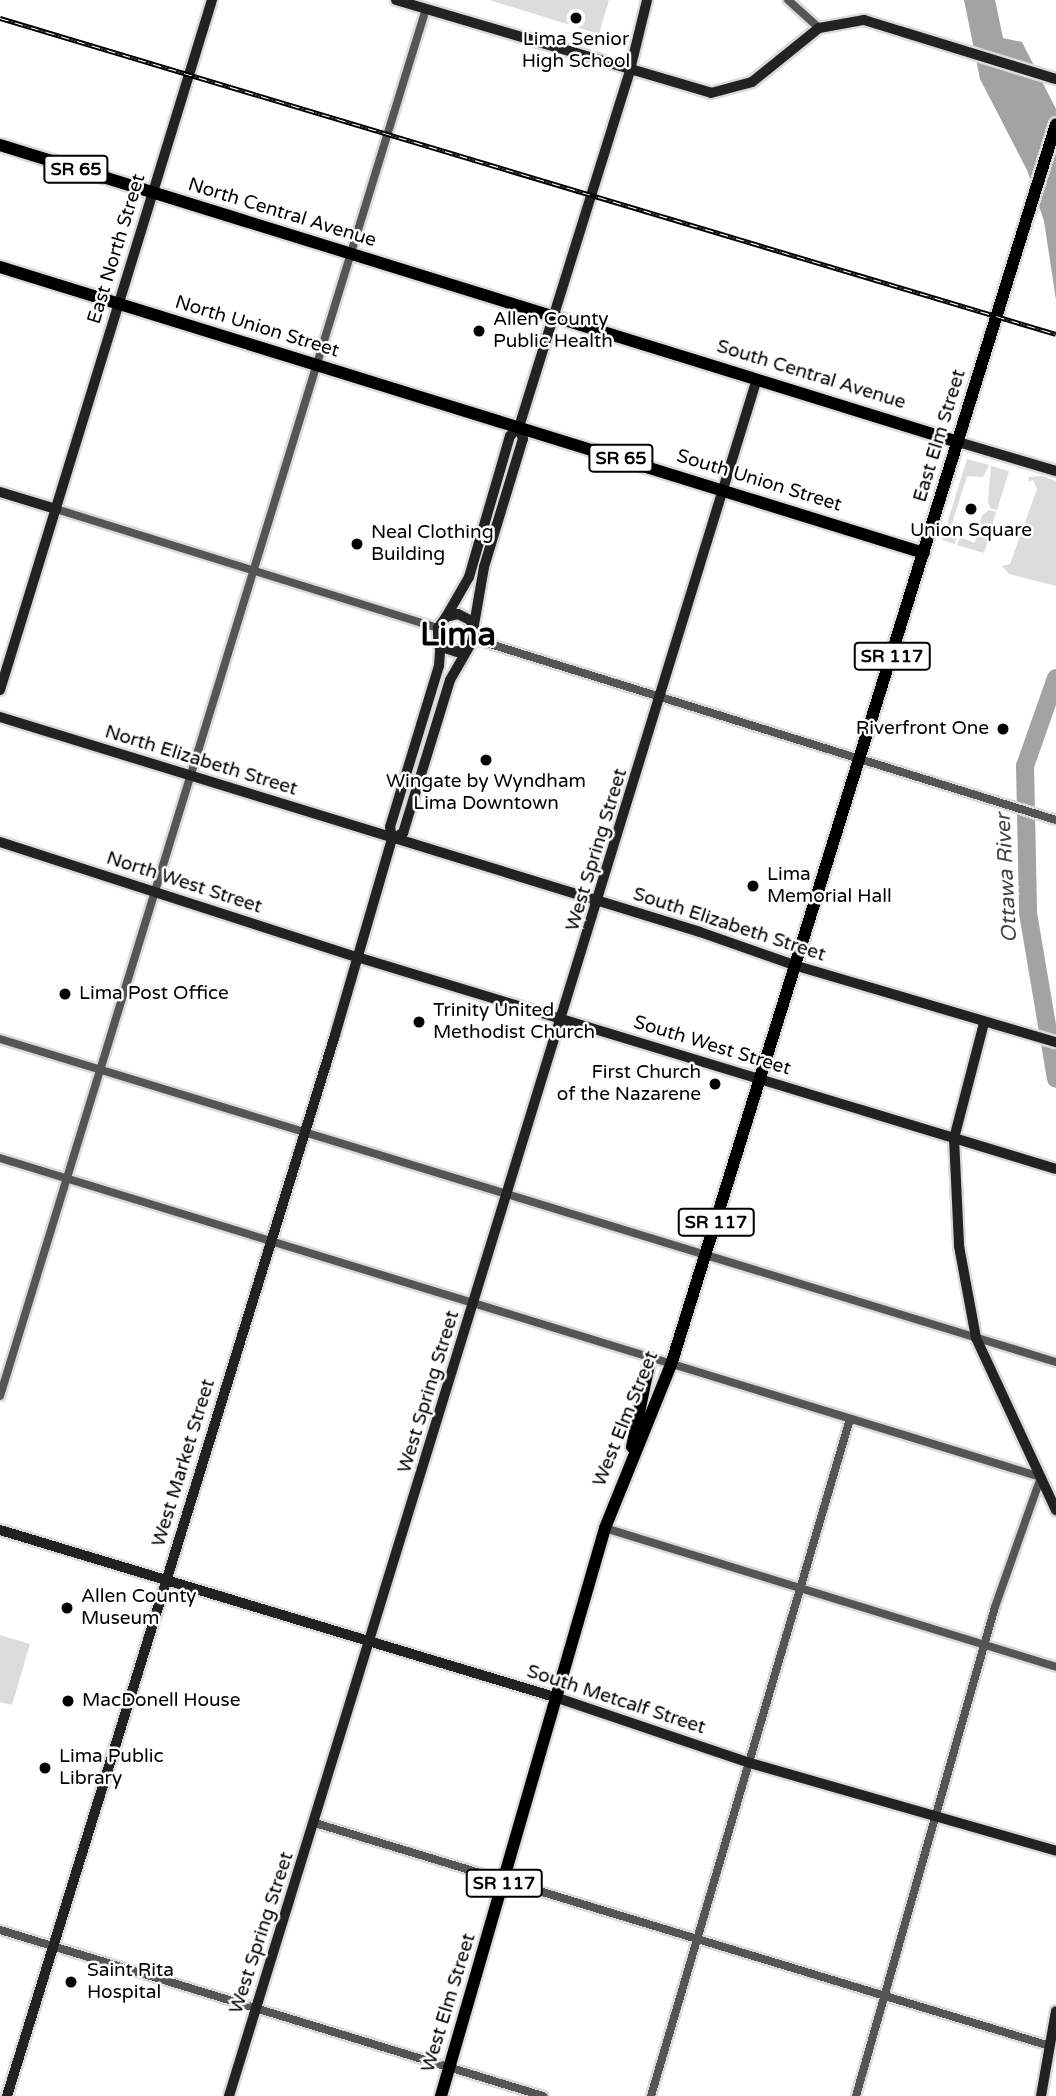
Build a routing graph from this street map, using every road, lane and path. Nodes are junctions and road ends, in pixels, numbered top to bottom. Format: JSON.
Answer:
{"nodes":[{"id":1,"x":212,"y":0,"type":"edge"},
{"id":2,"x":396,"y":0,"type":"edge"},
{"id":3,"x":647,"y":0,"type":"edge"},
{"id":4,"x":788,"y":0,"type":"edge"},
{"id":5,"x":426,"y":9,"type":"junction"},
{"id":6,"x":819,"y":28,"type":"junction"},
{"id":7,"x":630,"y":70,"type":"junction"},
{"id":8,"x":1056,"y":79,"type":"edge"},
{"id":9,"x":1056,"y":124,"type":"edge"},
{"id":10,"x":0,"y":145,"type":"edge"},
{"id":11,"x":153,"y":193,"type":"junction"},
{"id":12,"x":351,"y":254,"type":"junction"},
{"id":13,"x":0,"y":268,"type":"edge"},
{"id":14,"x":118,"y":305,"type":"junction"},
{"id":15,"x":554,"y":316,"type":"junction"},
{"id":16,"x":317,"y":365,"type":"junction"},
{"id":17,"x":757,"y":379,"type":"junction"},
{"id":18,"x":502,"y":422,"type":"joint"},
{"id":19,"x":519,"y":427,"type":"junction"},
{"id":20,"x":958,"y":442,"type":"junction"},
{"id":21,"x":1053,"y":470,"type":"edge"},
{"id":22,"x":724,"y":489,"type":"junction"},
{"id":23,"x":0,"y":492,"type":"edge"},
{"id":24,"x":56,"y":509,"type":"junction"},
{"id":25,"x":924,"y":553,"type":"junction"},
{"id":26,"x":253,"y":571,"type":"junction"},
{"id":27,"x":446,"y":617,"type":"junction"},
{"id":28,"x":474,"y":625,"type":"junction"},
{"id":29,"x":438,"y":633,"type":"junction"},
{"id":30,"x":472,"y":643,"type":"junction"},
{"id":31,"x":0,"y":690,"type":"edge"},
{"id":32,"x":662,"y":697,"type":"junction"},
{"id":33,"x":0,"y":717,"type":"edge"},
{"id":34,"x":860,"y":760,"type":"junction"},
{"id":35,"x":191,"y":776,"type":"junction"},
{"id":36,"x":1055,"y":820,"type":"edge"},
{"id":37,"x":392,"y":839,"type":"junction"},
{"id":38,"x":0,"y":842,"type":"edge"},
{"id":39,"x":155,"y":892,"type":"junction"},
{"id":40,"x":599,"y":902,"type":"junction"},
{"id":41,"x":358,"y":957,"type":"junction"},
{"id":42,"x":797,"y":966,"type":"junction"},
{"id":43,"x":562,"y":1019,"type":"junction"},
{"id":44,"x":984,"y":1023,"type":"junction"},
{"id":45,"x":0,"y":1039,"type":"edge"},
{"id":46,"x":1056,"y":1042,"type":"edge"},
{"id":47,"x":101,"y":1069,"type":"junction"},
{"id":48,"x":762,"y":1079,"type":"junction"},
{"id":49,"x":304,"y":1130,"type":"junction"},
{"id":50,"x":954,"y":1138,"type":"junction"},
{"id":51,"x":0,"y":1158,"type":"edge"},
{"id":52,"x":1053,"y":1168,"type":"edge"},
{"id":53,"x":67,"y":1178,"type":"junction"},
{"id":54,"x":508,"y":1192,"type":"junction"},
{"id":55,"x":271,"y":1240,"type":"junction"},
{"id":56,"x":706,"y":1253,"type":"junction"},
{"id":57,"x":475,"y":1302,"type":"junction"},
{"id":58,"x":976,"y":1338,"type":"junction"},
{"id":59,"x":650,"y":1359,"type":"junction"},
{"id":60,"x":1056,"y":1362,"type":"edge"},
{"id":61,"x":671,"y":1365,"type":"junction"},
{"id":62,"x":2,"y":1384,"type":"edge"},
{"id":63,"x":0,"y":1396,"type":"edge"},
{"id":64,"x":850,"y":1419,"type":"junction"},
{"id":65,"x":631,"y":1456,"type":"junction"},
{"id":66,"x":1041,"y":1477,"type":"junction"},
{"id":67,"x":1056,"y":1510,"type":"edge"},
{"id":68,"x":604,"y":1528,"type":"junction"},
{"id":69,"x":0,"y":1530,"type":"edge"},
{"id":70,"x":166,"y":1578,"type":"junction"},
{"id":71,"x":800,"y":1588,"type":"junction"},
{"id":72,"x":369,"y":1641,"type":"junction"},
{"id":73,"x":985,"y":1644,"type":"junction"},
{"id":74,"x":1056,"y":1667,"type":"edge"},
{"id":75,"x":558,"y":1698,"type":"junction"},
{"id":76,"x":750,"y":1763,"type":"junction"},
{"id":77,"x":936,"y":1815,"type":"junction"},
{"id":78,"x":315,"y":1824,"type":"junction"},
{"id":79,"x":1056,"y":1852,"type":"edge"},
{"id":80,"x":505,"y":1881,"type":"junction"},
{"id":81,"x":0,"y":1930,"type":"edge"},
{"id":82,"x":697,"y":1938,"type":"junction"},
{"id":83,"x":52,"y":1945,"type":"junction"},
{"id":84,"x":883,"y":1998,"type":"junction"},
{"id":85,"x":256,"y":2009,"type":"junction"},
{"id":86,"x":1056,"y":2011,"type":"edge"},
{"id":87,"x":1050,"y":2046,"type":"junction"},
{"id":88,"x":449,"y":2068,"type":"junction"},
{"id":89,"x":7,"y":2096,"type":"edge"},
{"id":90,"x":229,"y":2096,"type":"edge"},
{"id":91,"x":441,"y":2096,"type":"edge"},
{"id":92,"x":543,"y":2096,"type":"edge"},
{"id":93,"x":651,"y":2096,"type":"edge"},
{"id":94,"x":856,"y":2096,"type":"edge"},
{"id":95,"x":1041,"y":2096,"type":"edge"}],
"edges":[{"from":1,"to":11,"type":"street","name":"East North Street"},
{"from":2,"to":5,"type":"street"},
{"from":3,"to":7,"type":"street"},
{"from":4,"to":6,"type":"street"},
{"from":5,"to":7,"type":"street"},
{"from":5,"to":12,"type":"street"},
{"from":6,"to":7,"type":"street"},
{"from":6,"to":8,"type":"street"},
{"from":7,"to":15,"type":"street"},
{"from":9,"to":20,"type":"main road","name":"East Elm Street"},
{"from":10,"to":11,"type":"main road","name":"North Central Avenue","number":"SR 65"},
{"from":11,"to":12,"type":"main road","name":"North Central Avenue","number":"SR 65"},
{"from":11,"to":14,"type":"street","name":"East North Street"},
{"from":12,"to":15,"type":"main road","name":"North Central Avenue","number":"SR 65"},
{"from":12,"to":16,"type":"street"},
{"from":13,"to":14,"type":"main road","name":"North Union Street","number":"SR 65"},
{"from":14,"to":16,"type":"main road","name":"North Union Street","number":"SR 65"},
{"from":14,"to":24,"type":"street","name":"East North Street"},
{"from":15,"to":17,"type":"main road","name":"South Central Avenue","number":"SR 65"},
{"from":15,"to":19,"type":"street"},
{"from":16,"to":18,"type":"main road","name":"North Union Street","number":"SR 65"},
{"from":16,"to":26,"type":"street"},
{"from":17,"to":20,"type":"main road","name":"South Central Avenue","number":"SR 65"},
{"from":17,"to":22,"type":"street","name":"West Spring Street"},
{"from":18,"to":19,"type":"main road","name":"South Union Street","number":"SR 65"},
{"from":19,"to":22,"type":"main road","name":"South Union Street","number":"SR 65"},
{"from":19,"to":27,"type":"street"},
{"from":19,"to":28,"type":"street"},
{"from":20,"to":21,"type":"street","name":"South Central Avenue"},
{"from":20,"to":25,"type":"main road","name":"East Elm Street"},
{"from":22,"to":25,"type":"main road","name":"South Union Street","number":"SR 65"},
{"from":22,"to":32,"type":"street","name":"West Spring Street"},
{"from":23,"to":24,"type":"street"},
{"from":24,"to":26,"type":"street"},
{"from":24,"to":31,"type":"street","name":"East North Street"},
{"from":25,"to":34,"type":"main road","name":"East Elm Street","number":"SR 117"},
{"from":26,"to":29,"type":"street"},
{"from":26,"to":35,"type":"street"},
{"from":27,"to":28,"type":"street"},
{"from":27,"to":29,"type":"street"},
{"from":28,"to":30,"type":"street"},
{"from":29,"to":30,"type":"street"},
{"from":29,"to":37,"type":"street","name":"West Market Street"},
{"from":30,"to":32,"type":"street"},
{"from":30,"to":37,"type":"street","name":"West Market Street"},
{"from":32,"to":34,"type":"street"},
{"from":32,"to":40,"type":"street","name":"West Spring Street"},
{"from":33,"to":35,"type":"street","name":"North Elizabeth Street"},
{"from":34,"to":36,"type":"street"},
{"from":34,"to":42,"type":"main road","name":"West Elm Street","number":"SR 117"},
{"from":35,"to":37,"type":"street","name":"North Elizabeth Street"},
{"from":35,"to":39,"type":"street"},
{"from":37,"to":40,"type":"street","name":"South Elizabeth Street"},
{"from":37,"to":41,"type":"street","name":"West Market Street"},
{"from":38,"to":39,"type":"street","name":"North West Street"},
{"from":39,"to":41,"type":"street","name":"North West Street"},
{"from":39,"to":47,"type":"street"},
{"from":40,"to":42,"type":"street","name":"South Elizabeth Street"},
{"from":40,"to":43,"type":"street","name":"West Spring Street"},
{"from":41,"to":43,"type":"street","name":"South West Street"},
{"from":41,"to":49,"type":"street","name":"West Market Street"},
{"from":42,"to":44,"type":"street","name":"South Elizabeth Street"},
{"from":42,"to":48,"type":"main road","name":"West Elm Street","number":"SR 117"},
{"from":43,"to":48,"type":"street","name":"South West Street"},
{"from":43,"to":54,"type":"street","name":"West Spring Street"},
{"from":44,"to":46,"type":"street","name":"South Elizabeth Street"},
{"from":44,"to":50,"type":"street"},
{"from":45,"to":47,"type":"street"},
{"from":47,"to":49,"type":"street"},
{"from":47,"to":53,"type":"street"},
{"from":48,"to":50,"type":"street","name":"South West Street"},
{"from":48,"to":56,"type":"main road","name":"West Elm Street","number":"SR 117"},
{"from":49,"to":54,"type":"street"},
{"from":49,"to":55,"type":"street","name":"West Market Street"},
{"from":50,"to":52,"type":"street","name":"South West Street"},
{"from":50,"to":58,"type":"street"},
{"from":51,"to":53,"type":"street"},
{"from":53,"to":55,"type":"street"},
{"from":53,"to":62,"type":"street"},
{"from":54,"to":56,"type":"street"},
{"from":54,"to":57,"type":"street","name":"West Spring Street"},
{"from":55,"to":57,"type":"street"},
{"from":55,"to":70,"type":"street","name":"West Market Street"},
{"from":56,"to":58,"type":"street"},
{"from":56,"to":61,"type":"main road","name":"West Elm Street","number":"SR 117"},
{"from":57,"to":59,"type":"street"},
{"from":57,"to":72,"type":"street","name":"West Spring Street"},
{"from":58,"to":60,"type":"street"},
{"from":58,"to":66,"type":"street"},
{"from":59,"to":61,"type":"street"},
{"from":59,"to":65,"type":"main road"},
{"from":61,"to":64,"type":"street"},
{"from":61,"to":65,"type":"main road","name":"West Elm Street","number":"SR 117"},
{"from":62,"to":63,"type":"street"},
{"from":64,"to":66,"type":"street"},
{"from":64,"to":71,"type":"street"},
{"from":65,"to":68,"type":"main road","name":"West Elm Street","number":"SR 117"},
{"from":66,"to":67,"type":"street"},
{"from":66,"to":73,"type":"street"},
{"from":68,"to":71,"type":"street"},
{"from":68,"to":75,"type":"main road","name":"West Elm Street","number":"SR 117"},
{"from":69,"to":70,"type":"street","name":"South Metcalf Street"},
{"from":70,"to":72,"type":"street","name":"South Metcalf Street"},
{"from":70,"to":83,"type":"street","name":"West Market Street"},
{"from":71,"to":73,"type":"street"},
{"from":71,"to":76,"type":"street"},
{"from":72,"to":75,"type":"street","name":"South Metcalf Street"},
{"from":72,"to":78,"type":"street","name":"West Spring Street"},
{"from":73,"to":74,"type":"street"},
{"from":73,"to":77,"type":"street"},
{"from":75,"to":76,"type":"street","name":"South Metcalf Street"},
{"from":75,"to":80,"type":"main road","name":"West Elm Street","number":"SR 117"},
{"from":76,"to":77,"type":"street","name":"South Metcalf Street"},
{"from":76,"to":82,"type":"street"},
{"from":77,"to":79,"type":"street","name":"South Metcalf Street"},
{"from":77,"to":84,"type":"street"},
{"from":78,"to":80,"type":"street"},
{"from":78,"to":85,"type":"street","name":"West Spring Street"},
{"from":80,"to":82,"type":"street"},
{"from":80,"to":88,"type":"main road","name":"West Elm Street","number":"SR 117"},
{"from":81,"to":83,"type":"street"},
{"from":82,"to":84,"type":"street"},
{"from":82,"to":93,"type":"street"},
{"from":83,"to":85,"type":"street"},
{"from":83,"to":89,"type":"street","name":"West Market Street"},
{"from":84,"to":87,"type":"street"},
{"from":84,"to":94,"type":"street"},
{"from":85,"to":88,"type":"street"},
{"from":85,"to":90,"type":"street","name":"West Spring Street"},
{"from":86,"to":87,"type":"street"},
{"from":87,"to":95,"type":"street"},
{"from":88,"to":91,"type":"main road","name":"West Elm Street","number":"SR 117"},
{"from":88,"to":92,"type":"street"}]}
